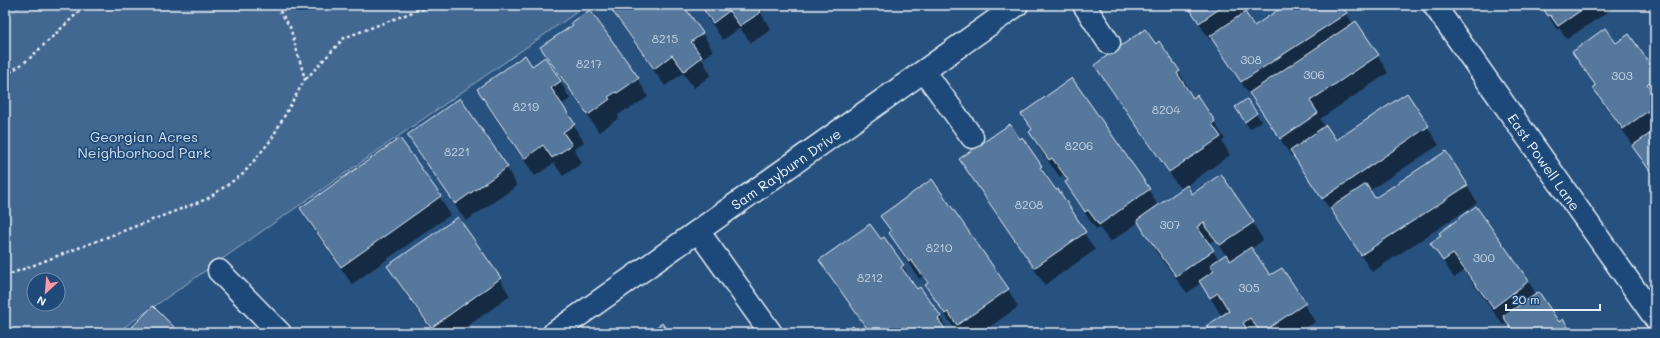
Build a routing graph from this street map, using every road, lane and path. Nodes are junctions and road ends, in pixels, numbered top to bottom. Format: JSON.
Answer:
{"nodes":[{"id":1,"x":86,"y":5,"type":"edge"},
{"id":2,"x":276,"y":5,"type":"edge"},
{"id":3,"x":457,"y":5,"type":"edge"},
{"id":4,"x":1017,"y":5,"type":"edge"},
{"id":5,"x":1084,"y":5,"type":"edge"},
{"id":6,"x":1434,"y":5,"type":"edge"},
{"id":7,"x":1109,"y":43,"type":"dead end"},
{"id":8,"x":924,"y":71,"type":"junction"},
{"id":9,"x":5,"y":76,"type":"edge"},
{"id":10,"x":305,"y":79,"type":"junction"},
{"id":11,"x":972,"y":137,"type":"dead end"},
{"id":12,"x":698,"y":231,"type":"junction"},
{"id":13,"x":219,"y":271,"type":"dead end"},
{"id":14,"x":5,"y":276,"type":"edge"},
{"id":15,"x":1655,"y":318,"type":"edge"},
{"id":16,"x":280,"y":333,"type":"edge"},
{"id":17,"x":554,"y":333,"type":"edge"},
{"id":18,"x":771,"y":333,"type":"edge"}],
"edges":[{"from":1,"to":9,"type":"path"},
{"from":2,"to":10,"type":"path"},
{"from":3,"to":10,"type":"path"},
{"from":4,"to":8,"type":"street","name":"Sam Rayburn Drive"},
{"from":5,"to":7,"type":"street"},
{"from":6,"to":15,"type":"street","name":"East Powell Lane"},
{"from":8,"to":11,"type":"street"},
{"from":8,"to":12,"type":"street","name":"Sam Rayburn Drive"},
{"from":10,"to":14,"type":"path"},
{"from":12,"to":17,"type":"street","name":"Sam Rayburn Drive"},
{"from":12,"to":18,"type":"street"},
{"from":13,"to":16,"type":"street"}]}
